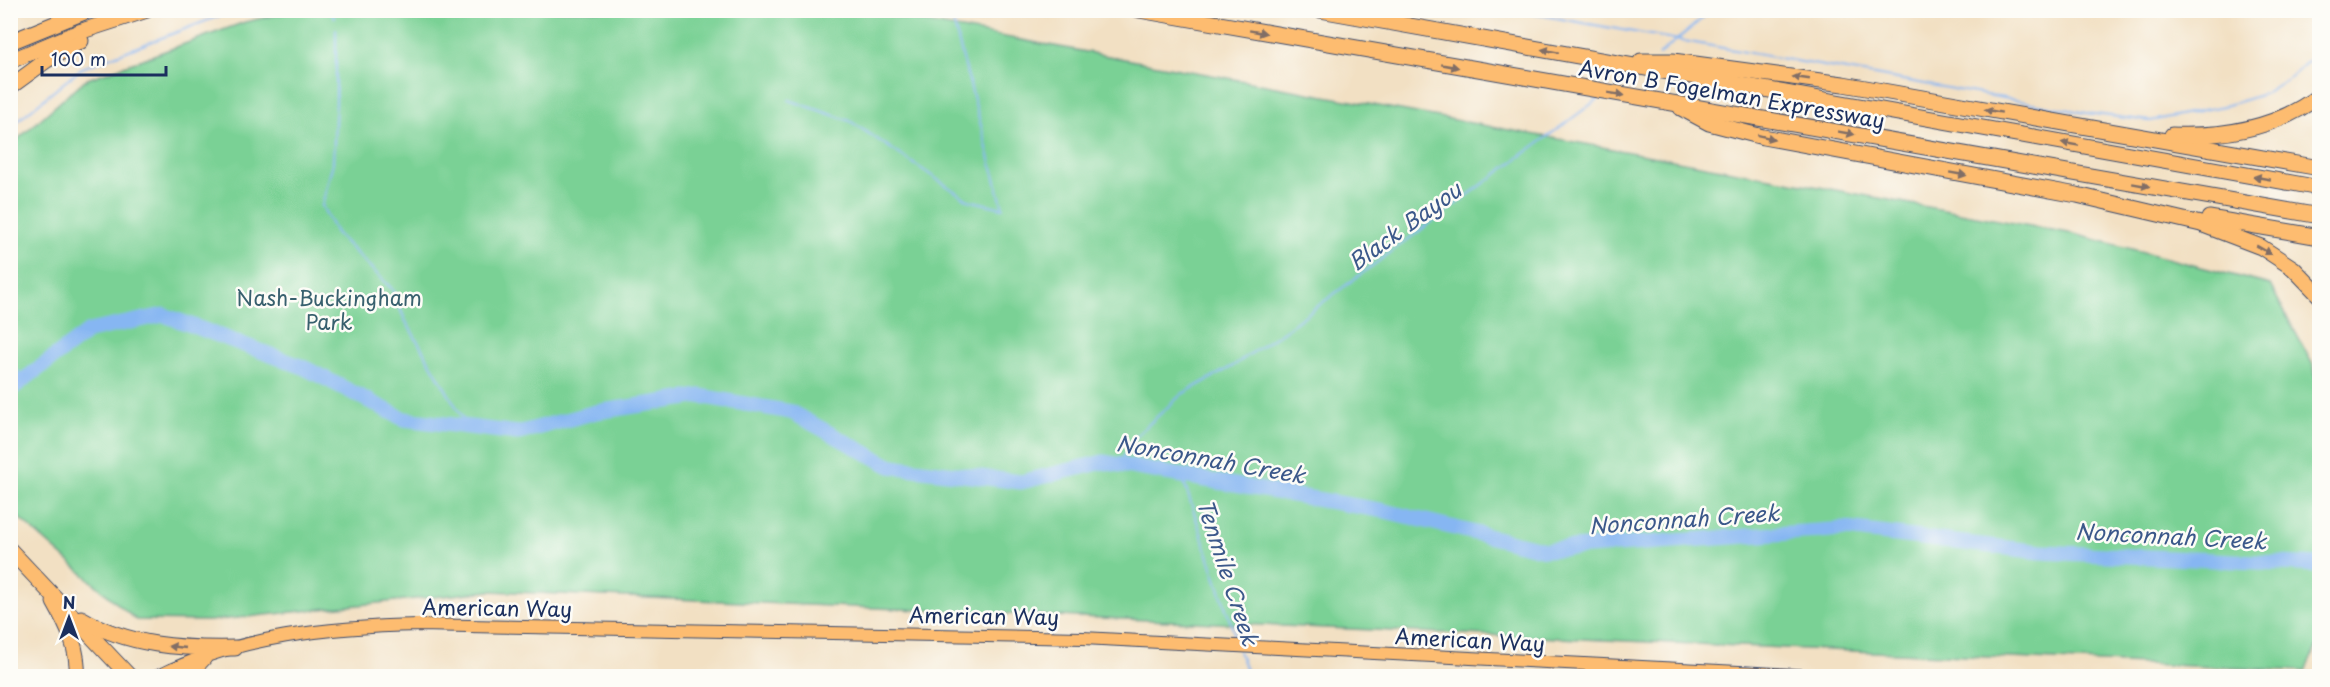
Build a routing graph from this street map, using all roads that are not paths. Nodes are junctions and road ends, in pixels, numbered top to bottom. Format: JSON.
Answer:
{"nodes":[{"id":1,"x":89,"y":10,"type":"edge"},
{"id":2,"x":147,"y":10,"type":"edge"},
{"id":3,"x":1139,"y":10,"type":"edge"},
{"id":4,"x":1320,"y":10,"type":"edge"},
{"id":5,"x":124,"y":20,"type":"junction"},
{"id":6,"x":10,"y":42,"type":"edge"},
{"id":7,"x":10,"y":61,"type":"edge"},
{"id":8,"x":1608,"y":62,"type":"junction"},
{"id":9,"x":10,"y":87,"type":"edge"},
{"id":10,"x":2319,"y":95,"type":"edge"},
{"id":11,"x":1666,"y":102,"type":"junction"},
{"id":12,"x":2076,"y":125,"type":"junction"},
{"id":13,"x":2319,"y":168,"type":"edge"},
{"id":14,"x":2319,"y":188,"type":"edge"},
{"id":15,"x":2150,"y":210,"type":"junction"},
{"id":16,"x":2319,"y":216,"type":"edge"},
{"id":17,"x":2319,"y":237,"type":"edge"},
{"id":18,"x":2319,"y":296,"type":"edge"},
{"id":19,"x":10,"y":550,"type":"edge"},
{"id":20,"x":44,"y":584,"type":"junction"},
{"id":21,"x":69,"y":611,"type":"junction"},
{"id":22,"x":235,"y":648,"type":"junction"},
{"id":23,"x":204,"y":658,"type":"junction"},
{"id":24,"x":77,"y":676,"type":"edge"},
{"id":25,"x":129,"y":676,"type":"edge"},
{"id":26,"x":158,"y":676,"type":"edge"},
{"id":27,"x":187,"y":676,"type":"edge"},
{"id":28,"x":1815,"y":676,"type":"edge"}],
"edges":[{"from":1,"to":6,"type":"highway"},
{"from":2,"to":5,"type":"highway"},
{"from":3,"to":11,"type":"highway","name":"Avron B Fogelman Expressway","one_way":true},
{"from":8,"to":4,"type":"highway","name":"Avron B Fogelman Expressway","one_way":true},
{"from":5,"to":7,"type":"highway"},
{"from":5,"to":9,"type":"highway"},
{"from":12,"to":8,"type":"highway","one_way":true},
{"from":14,"to":8,"type":"highway","name":"Avron B Fogelman Expressway","one_way":true},
{"from":10,"to":12,"type":"highway"},
{"from":11,"to":15,"type":"highway","one_way":true},
{"from":11,"to":16,"type":"highway","name":"Avron B Fogelman Expressway","one_way":true},
{"from":12,"to":13,"type":"highway"},
{"from":15,"to":17,"type":"highway"},
{"from":15,"to":18,"type":"highway","one_way":true},
{"from":19,"to":20,"type":"highway"},
{"from":20,"to":21,"type":"highway"},
{"from":20,"to":24,"type":"highway"},
{"from":22,"to":21,"type":"highway","one_way":true},
{"from":21,"to":25,"type":"highway"},
{"from":22,"to":23,"type":"main road","name":"American Way"},
{"from":22,"to":28,"type":"main road","name":"American Way"},
{"from":23,"to":26,"type":"main road","name":"American Way"},
{"from":23,"to":27,"type":"highway"}]}
